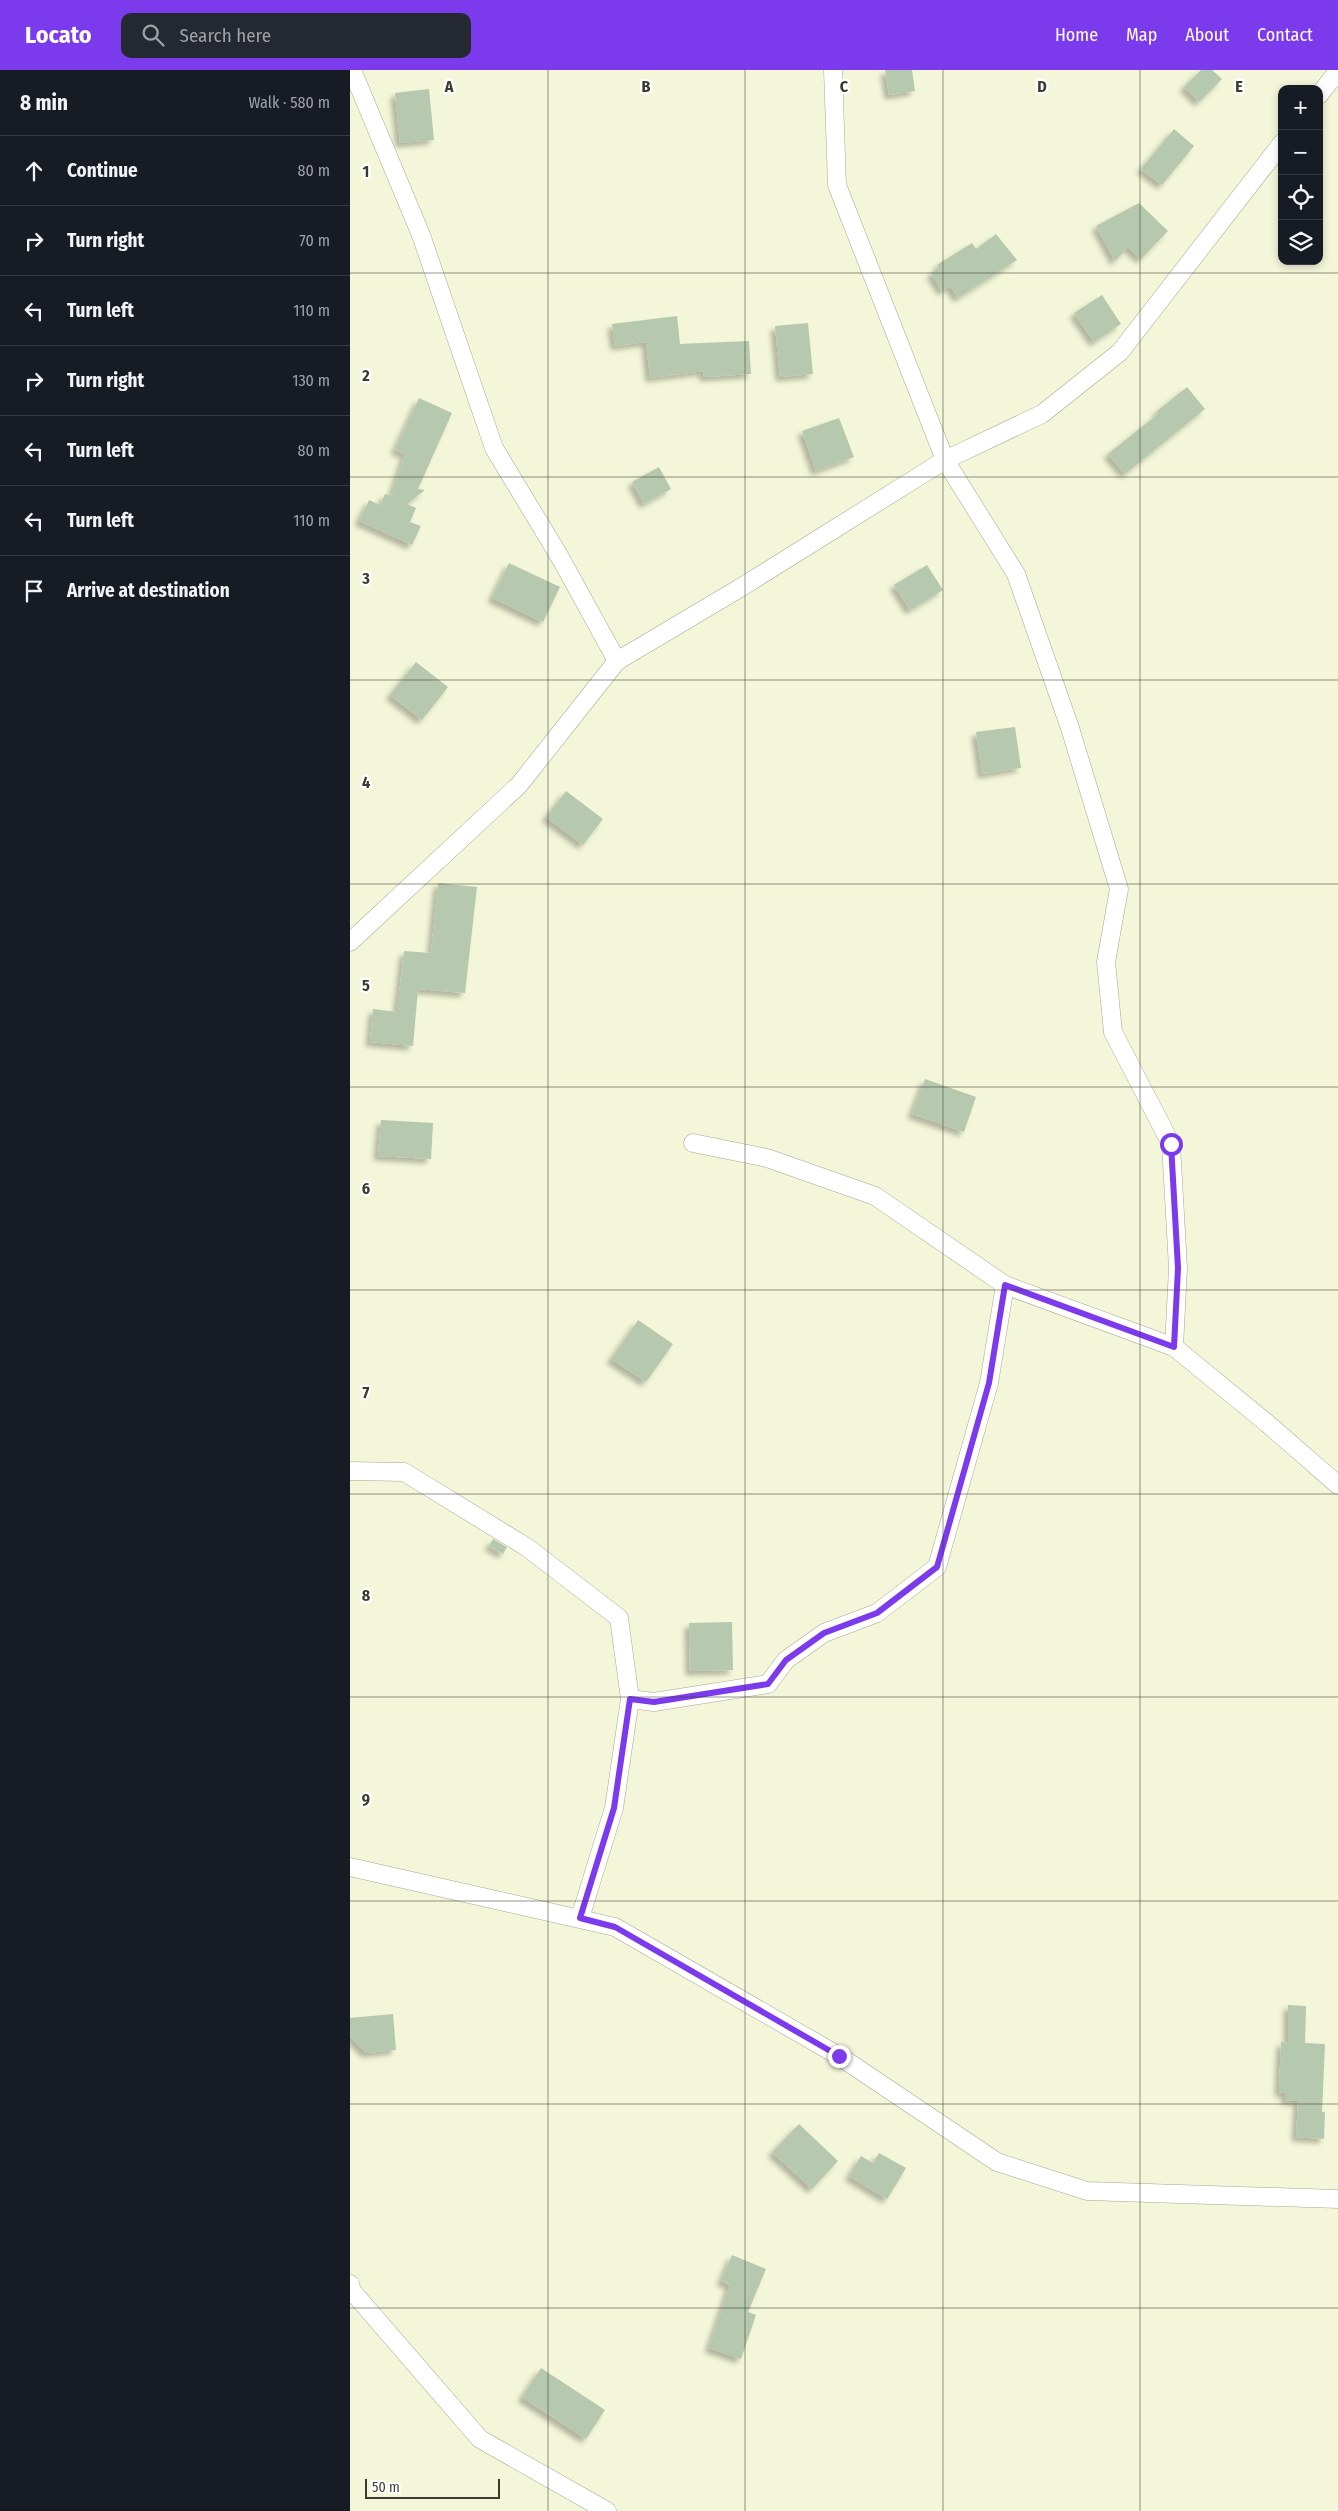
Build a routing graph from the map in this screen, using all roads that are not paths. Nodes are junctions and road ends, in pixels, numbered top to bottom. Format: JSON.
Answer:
{"nodes":[{"id":1,"x":352,"y":70,"type":"edge"},
{"id":2,"x":833,"y":70,"type":"edge"},
{"id":3,"x":1338,"y":71,"type":"edge"},
{"id":4,"x":1323,"y":90,"type":"edge"},
{"id":5,"x":1278,"y":148,"type":"edge"},
{"id":6,"x":945,"y":460,"type":"junction"},
{"id":7,"x":617,"y":661,"type":"junction"},
{"id":8,"x":350,"y":942,"type":"edge"},
{"id":9,"x":693,"y":1143,"type":"dead end"},
{"id":10,"x":1005,"y":1285,"type":"junction"},
{"id":11,"x":1174,"y":1347,"type":"junction"},
{"id":12,"x":350,"y":1471,"type":"edge"},
{"id":13,"x":1338,"y":1485,"type":"edge"},
{"id":14,"x":630,"y":1699,"type":"junction"},
{"id":15,"x":350,"y":1867,"type":"edge"},
{"id":16,"x":580,"y":1918,"type":"junction"},
{"id":17,"x":1338,"y":2198,"type":"edge"},
{"id":18,"x":350,"y":2284,"type":"edge"},
{"id":19,"x":607,"y":2511,"type":"edge"}],
"edges":[{"from":1,"to":7,"type":"street"},
{"from":2,"to":6,"type":"street"},
{"from":3,"to":4,"type":"street"},
{"from":5,"to":6,"type":"street"},
{"from":6,"to":7,"type":"street"},
{"from":6,"to":11,"type":"street"},
{"from":7,"to":8,"type":"street"},
{"from":9,"to":10,"type":"street"},
{"from":10,"to":11,"type":"street"},
{"from":10,"to":14,"type":"street"},
{"from":11,"to":13,"type":"street"},
{"from":12,"to":14,"type":"street"},
{"from":14,"to":16,"type":"street"},
{"from":15,"to":16,"type":"street"},
{"from":16,"to":17,"type":"street"},
{"from":18,"to":19,"type":"street"}]}
